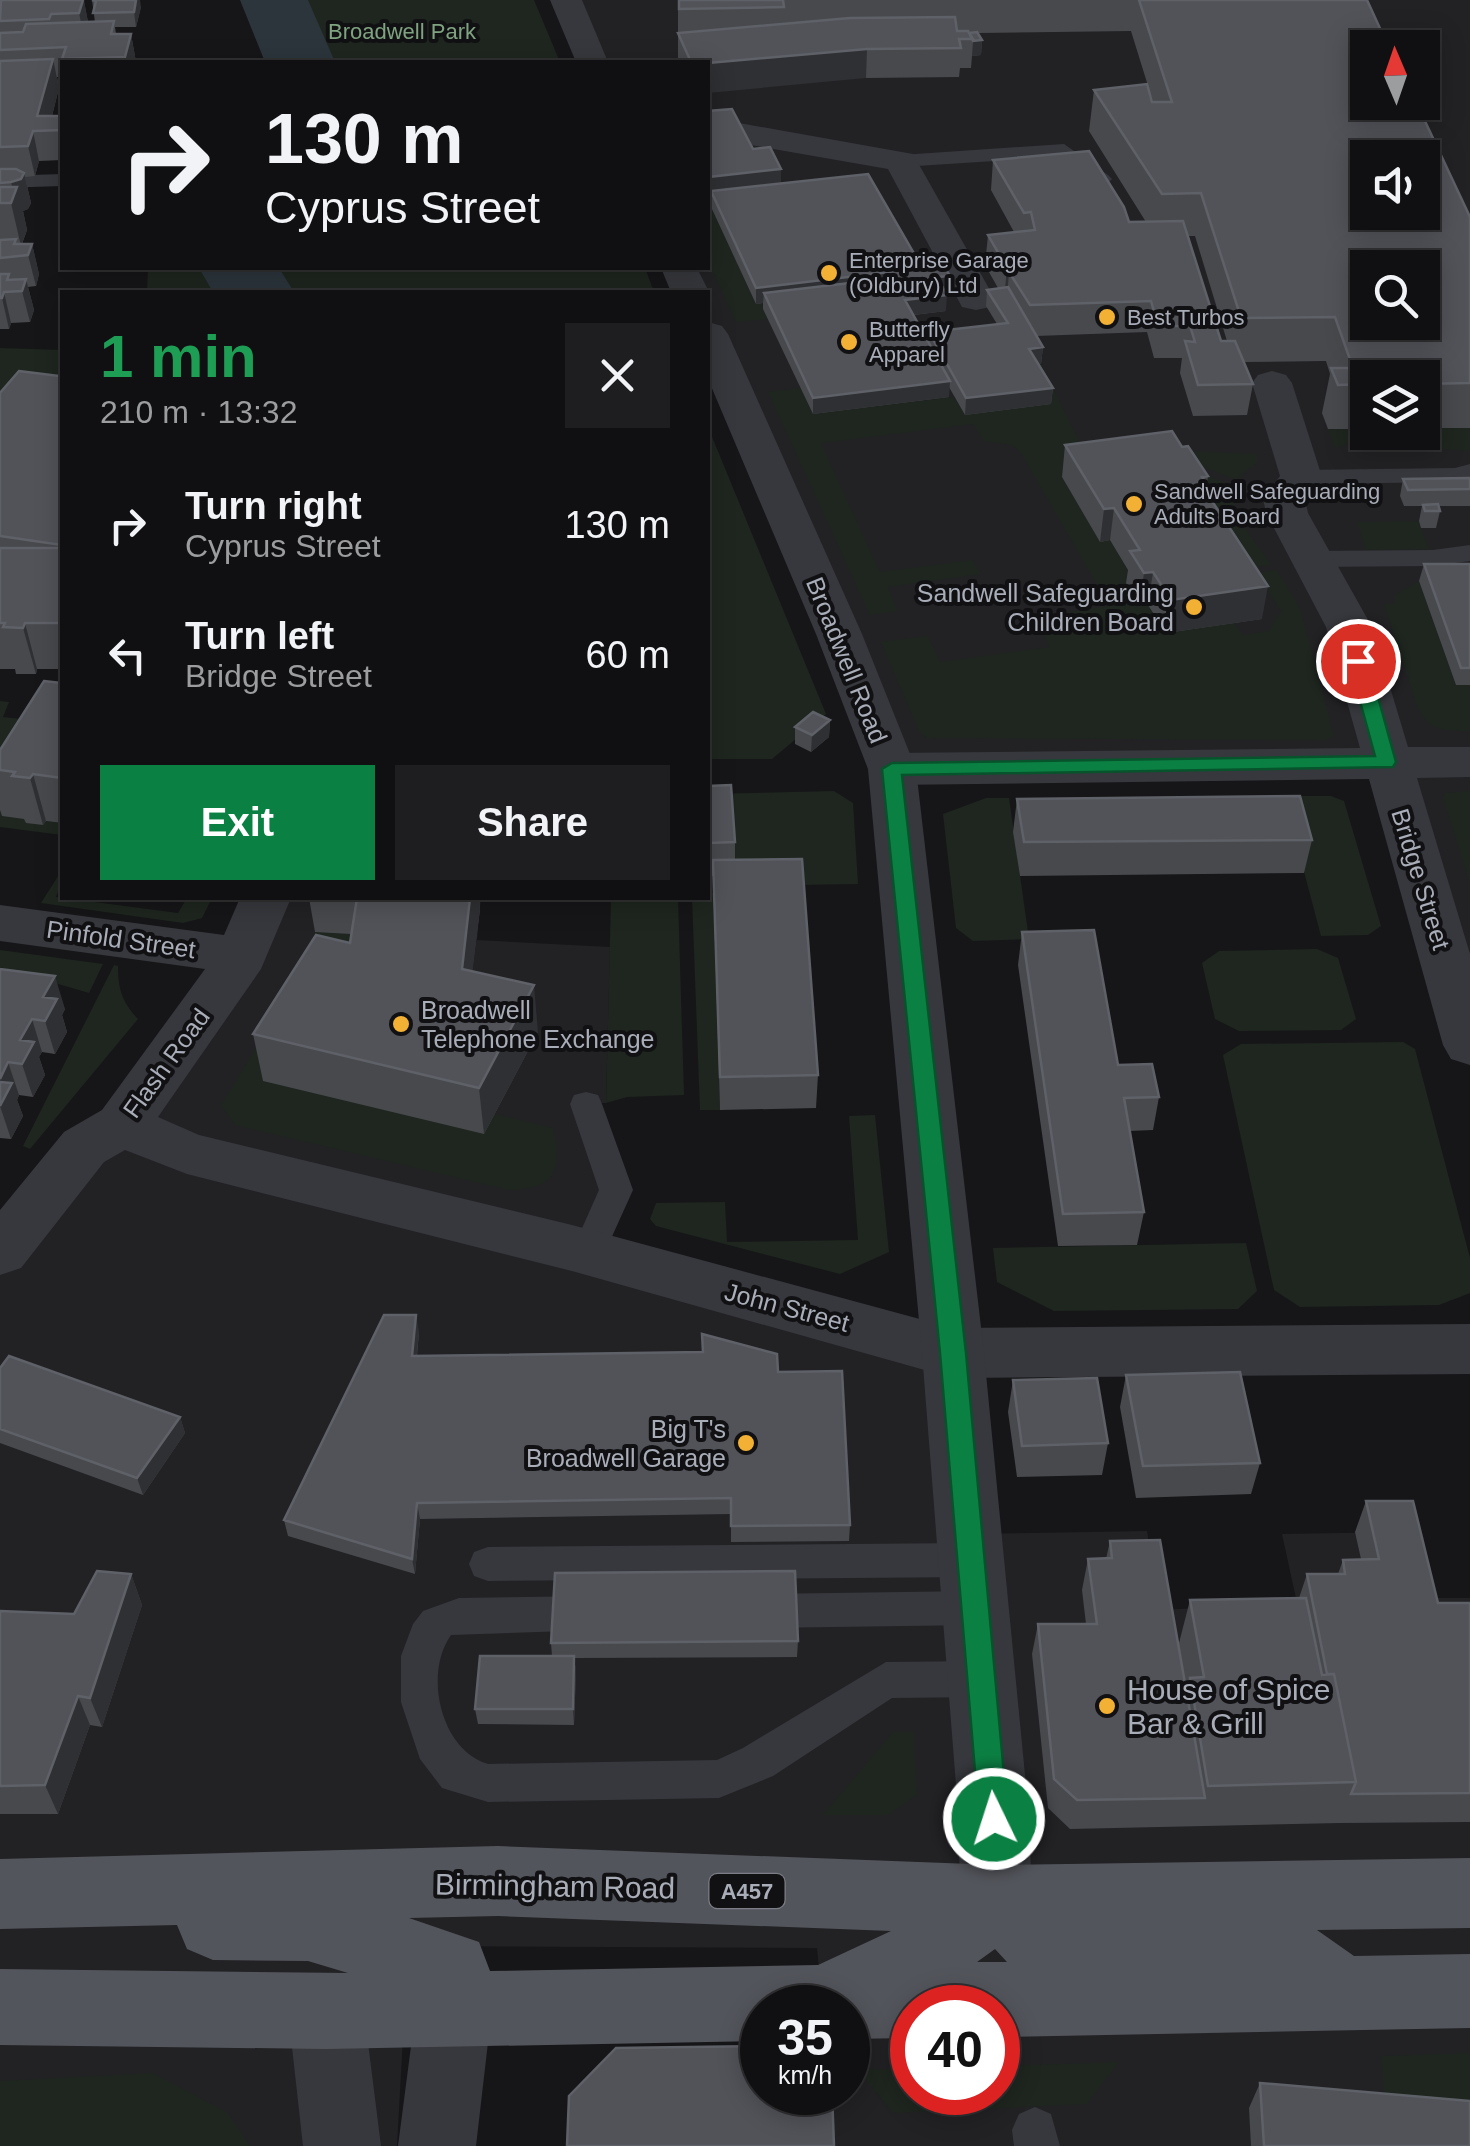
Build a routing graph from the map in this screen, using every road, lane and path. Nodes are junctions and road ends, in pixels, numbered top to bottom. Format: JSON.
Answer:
{"nodes":[{"id":1,"x":566,"y":0,"type":"edge"},
{"id":2,"x":591,"y":60,"type":"edge"},
{"id":3,"x":710,"y":132,"type":"edge"},
{"id":4,"x":901,"y":162,"type":"junction"},
{"id":5,"x":60,"y":180,"type":"edge"},
{"id":6,"x":0,"y":182,"type":"edge"},
{"id":7,"x":1115,"y":202,"type":"edge"},
{"id":8,"x":976,"y":299,"type":"dead end"},
{"id":9,"x":710,"y":339,"type":"edge"},
{"id":10,"x":1272,"y":382,"type":"dead end"},
{"id":11,"x":1465,"y":476,"type":"edge"},
{"id":12,"x":1301,"y":477,"type":"junction"},
{"id":13,"x":1470,"y":552,"type":"edge"},
{"id":14,"x":1312,"y":559,"type":"junction"},
{"id":15,"x":1386,"y":762,"type":"junction"},
{"id":16,"x":1470,"y":762,"type":"edge"},
{"id":17,"x":892,"y":769,"type":"junction"},
{"id":18,"x":264,"y":900,"type":"edge"},
{"id":19,"x":0,"y":923,"type":"edge"},
{"id":20,"x":242,"y":956,"type":"junction"},
{"id":21,"x":1470,"y":1044,"type":"edge"},
{"id":22,"x":586,"y":1104,"type":"dead end"},
{"id":23,"x":122,"y":1124,"type":"junction"},
{"id":24,"x":0,"y":1252,"type":"edge"},
{"id":25,"x":588,"y":1253,"type":"junction"},
{"id":26,"x":1470,"y":1348,"type":"edge"},
{"id":27,"x":953,"y":1353,"type":"junction"},
{"id":28,"x":488,"y":1564,"type":"dead end"},
{"id":29,"x":973,"y":1584,"type":"junction"},
{"id":30,"x":715,"y":1611,"type":"edge"},
{"id":31,"x":635,"y":1612,"type":"edge"},
{"id":32,"x":982,"y":1679,"type":"junction"},
{"id":33,"x":498,"y":1881,"type":"junction"},
{"id":34,"x":1470,"y":1893,"type":"edge"},
{"id":35,"x":0,"y":1894,"type":"edge"},
{"id":36,"x":997,"y":1900,"type":"junction"},
{"id":37,"x":0,"y":1920,"type":"edge"},
{"id":38,"x":361,"y":1941,"type":"junction"},
{"id":39,"x":856,"y":1985,"type":"edge"},
{"id":40,"x":1470,"y":1991,"type":"edge"},
{"id":41,"x":1344,"y":1993,"type":"junction"},
{"id":42,"x":870,"y":2000,"type":"edge"},
{"id":43,"x":740,"y":2002,"type":"edge"},
{"id":44,"x":0,"y":2007,"type":"edge"},
{"id":45,"x":454,"y":2008,"type":"junction"},
{"id":46,"x":326,"y":2011,"type":"junction"},
{"id":47,"x":342,"y":2146,"type":"edge"},
{"id":48,"x":437,"y":2146,"type":"edge"}],
"edges":[{"from":1,"to":2,"type":"street"},
{"from":3,"to":4,"type":"street"},
{"from":4,"to":7,"type":"lane"},
{"from":4,"to":8,"type":"street"},
{"from":5,"to":6,"type":"lane"},
{"from":9,"to":17,"type":"street","name":"Broadwell Road"},
{"from":10,"to":12,"type":"street","name":"Bridge Street"},
{"from":11,"to":12,"type":"lane"},
{"from":12,"to":14,"type":"street","name":"Bridge Street"},
{"from":13,"to":14,"type":"lane"},
{"from":14,"to":15,"type":"street","name":"Bridge Street"},
{"from":15,"to":16,"type":"street"},
{"from":15,"to":17,"type":"street"},
{"from":15,"to":21,"type":"street","name":"Bridge Street"},
{"from":17,"to":27,"type":"street","name":"Broadwell Road"},
{"from":18,"to":20,"type":"street","name":"Flash Road"},
{"from":19,"to":20,"type":"street","name":"Pinfold Street"},
{"from":20,"to":23,"type":"street","name":"Flash Road"},
{"from":22,"to":25,"type":"lane"},
{"from":23,"to":24,"type":"street","name":"Flash Road"},
{"from":23,"to":25,"type":"street","name":"John Street"},
{"from":25,"to":27,"type":"street","name":"John Street"},
{"from":26,"to":27,"type":"street","name":"John Street"},
{"from":27,"to":29,"type":"street","name":"Broadwell Road"},
{"from":28,"to":29,"type":"lane"},
{"from":29,"to":30,"type":"lane"},
{"from":29,"to":32,"type":"street","name":"Broadwell Road"},
{"from":31,"to":32,"type":"lane"},
{"from":32,"to":36,"type":"street","name":"Broadwell Road"},
{"from":33,"to":35,"type":"main road","name":"Birmingham Road","number":"A457"},
{"from":33,"to":36,"type":"main road","name":"Birmingham Road","number":"A457"},
{"from":33,"to":38,"type":"main road"},
{"from":34,"to":36,"type":"main road","name":"Birmingham Road","number":"A457"},
{"from":36,"to":39,"type":"main road"},
{"from":36,"to":41,"type":"main road"},
{"from":37,"to":38,"type":"main road"},
{"from":38,"to":45,"type":"main road"},
{"from":38,"to":46,"type":"main road"},
{"from":40,"to":41,"type":"main road"},
{"from":41,"to":42,"type":"main road"},
{"from":43,"to":45,"type":"main road"},
{"from":44,"to":46,"type":"main road"},
{"from":45,"to":46,"type":"main road"},
{"from":45,"to":48,"type":"street"},
{"from":46,"to":47,"type":"street"}]}
